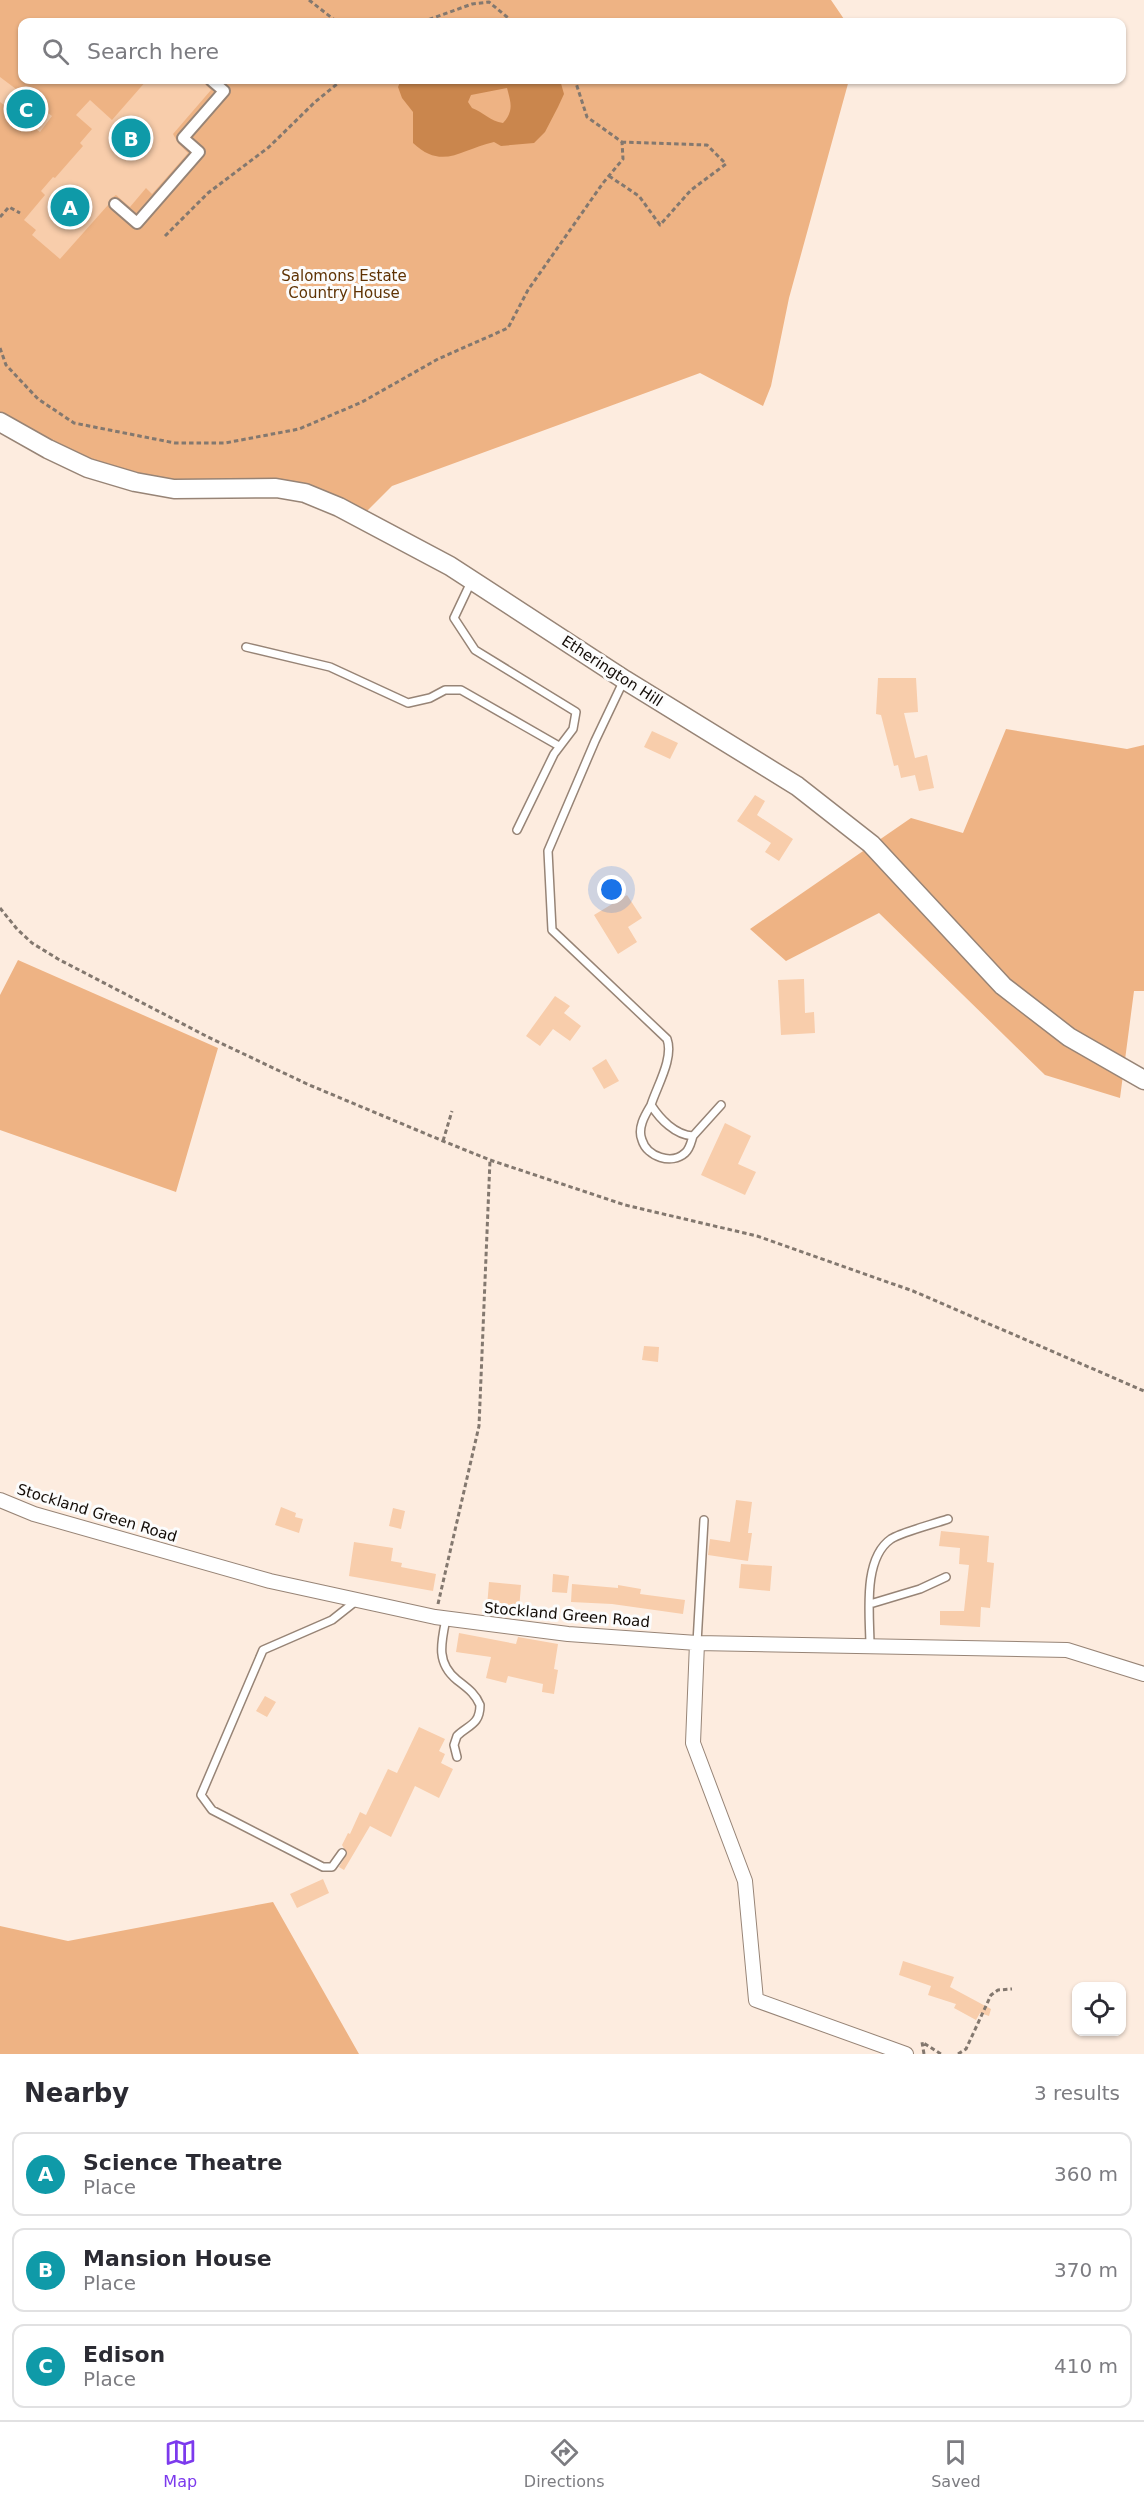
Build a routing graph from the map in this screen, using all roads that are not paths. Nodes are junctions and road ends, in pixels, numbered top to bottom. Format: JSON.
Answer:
{"nodes":[{"id":1,"x":216,"y":84,"type":"edge"},
{"id":2,"x":115,"y":204,"type":"dead end"},
{"id":3,"x":0,"y":422,"type":"edge"},
{"id":4,"x":472,"y":580,"type":"junction"},
{"id":5,"x":246,"y":647,"type":"dead end"},
{"id":6,"x":625,"y":680,"type":"junction"},
{"id":7,"x":560,"y":746,"type":"junction"},
{"id":8,"x":517,"y":830,"type":"dead end"},
{"id":9,"x":1144,"y":1080,"type":"edge"},
{"id":10,"x":651,"y":1105,"type":"junction"},
{"id":11,"x":721,"y":1105,"type":"dead end"},
{"id":12,"x":693,"y":1136,"type":"junction"},
{"id":13,"x":0,"y":1500,"type":"edge"},
{"id":14,"x":948,"y":1519,"type":"dead end"},
{"id":15,"x":704,"y":1520,"type":"dead end"},
{"id":16,"x":946,"y":1577,"type":"dead end"},
{"id":17,"x":356,"y":1601,"type":"junction"},
{"id":18,"x":870,"y":1604,"type":"junction"},
{"id":19,"x":440,"y":1618,"type":"junction"},
{"id":20,"x":698,"y":1643,"type":"junction"},
{"id":21,"x":870,"y":1646,"type":"junction"},
{"id":22,"x":1144,"y":1674,"type":"edge"},
{"id":23,"x":457,"y":1756,"type":"dead end"},
{"id":24,"x":342,"y":1853,"type":"dead end"},
{"id":25,"x":906,"y":2054,"type":"edge"}],
"edges":[{"from":1,"to":2,"type":"street"},
{"from":3,"to":4,"type":"street","name":"Etherington Hill"},
{"from":4,"to":6,"type":"street","name":"Etherington Hill"},
{"from":4,"to":7,"type":"lane"},
{"from":5,"to":7,"type":"lane"},
{"from":6,"to":9,"type":"street","name":"Etherington Hill"},
{"from":6,"to":10,"type":"lane"},
{"from":7,"to":8,"type":"lane"},
{"from":10,"to":12,"type":"lane"},
{"from":10,"to":12,"type":"lane"},
{"from":11,"to":12,"type":"lane"},
{"from":13,"to":17,"type":"street","name":"Stockland Green Road"},
{"from":14,"to":18,"type":"lane"},
{"from":15,"to":20,"type":"lane"},
{"from":16,"to":18,"type":"lane"},
{"from":17,"to":19,"type":"street","name":"Stockland Green Road"},
{"from":17,"to":24,"type":"lane"},
{"from":18,"to":21,"type":"lane"},
{"from":19,"to":20,"type":"street","name":"Stockland Green Road"},
{"from":19,"to":23,"type":"lane"},
{"from":20,"to":21,"type":"street","name":"Stockland Green Road"},
{"from":20,"to":25,"type":"street"},
{"from":21,"to":22,"type":"street","name":"Stockland Green Road"}]}
